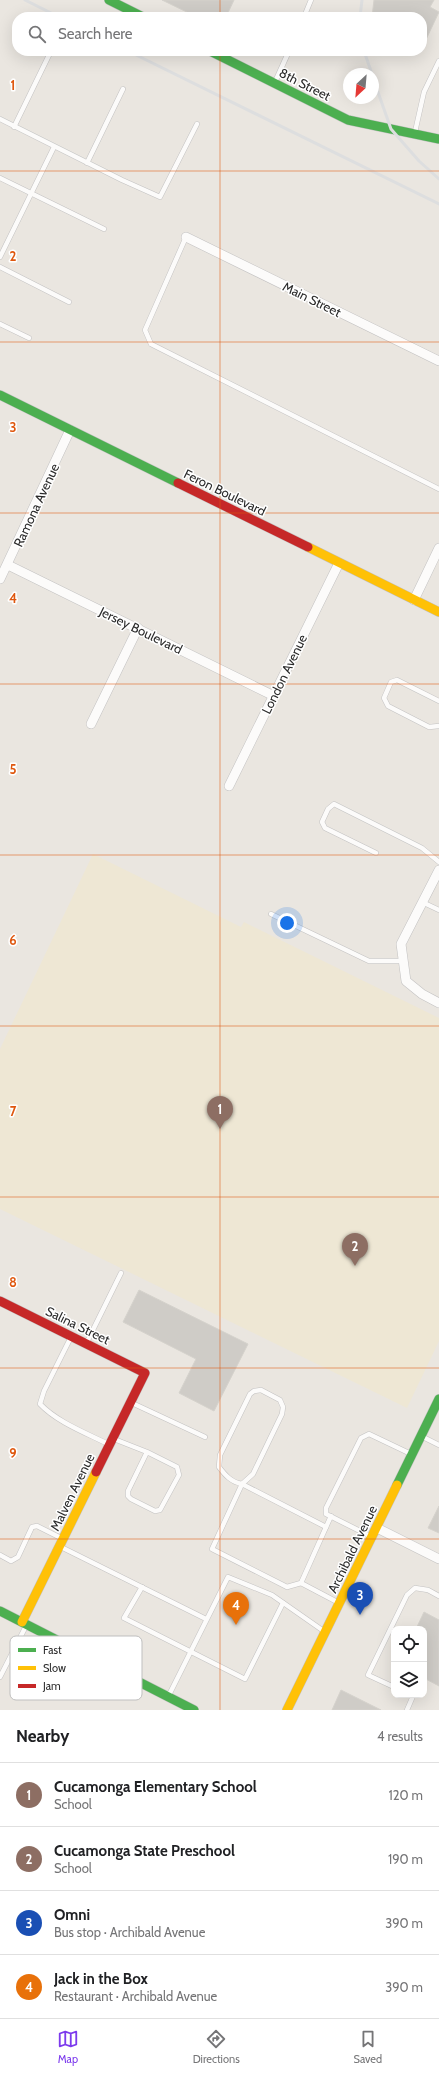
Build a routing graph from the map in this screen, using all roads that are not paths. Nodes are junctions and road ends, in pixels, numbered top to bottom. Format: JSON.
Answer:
{"nodes":[{"id":1,"x":109,"y":0,"type":"edge"},
{"id":2,"x":311,"y":0,"type":"edge"},
{"id":3,"x":133,"y":12,"type":"edge"},
{"id":4,"x":306,"y":12,"type":"edge"},
{"id":5,"x":49,"y":56,"type":"edge"},
{"id":6,"x":220,"y":56,"type":"edge"},
{"id":7,"x":287,"y":56,"type":"edge"},
{"id":8,"x":439,"y":61,"type":"edge"},
{"id":9,"x":275,"y":83,"type":"junction"},
{"id":10,"x":123,"y":89,"type":"dead end"},
{"id":11,"x":0,"y":119,"type":"edge"},
{"id":12,"x":197,"y":124,"type":"dead end"},
{"id":13,"x":14,"y":127,"type":"junction"},
{"id":14,"x":415,"y":134,"type":"junction"},
{"id":15,"x":439,"y":139,"type":"edge"},
{"id":16,"x":54,"y":147,"type":"junction"},
{"id":17,"x":87,"y":163,"type":"junction"},
{"id":18,"x":0,"y":178,"type":"edge"},
{"id":19,"x":31,"y":194,"type":"junction"},
{"id":20,"x":104,"y":229,"type":"dead end"},
{"id":21,"x":186,"y":237,"type":"joint"},
{"id":22,"x":0,"y":257,"type":"edge"},
{"id":23,"x":0,"y":267,"type":"edge"},
{"id":24,"x":69,"y":302,"type":"dead end"},
{"id":25,"x":0,"y":324,"type":"edge"},
{"id":26,"x":29,"y":338,"type":"dead end"},
{"id":27,"x":439,"y":361,"type":"edge"},
{"id":28,"x":0,"y":395,"type":"edge"},
{"id":29,"x":70,"y":430,"type":"junction"},
{"id":30,"x":439,"y":489,"type":"edge"},
{"id":31,"x":439,"y":548,"type":"edge"},
{"id":32,"x":338,"y":562,"type":"junction"},
{"id":33,"x":8,"y":565,"type":"junction"},
{"id":34,"x":0,"y":579,"type":"edge"},
{"id":35,"x":414,"y":600,"type":"junction"},
{"id":36,"x":439,"y":612,"type":"edge"},
{"id":37,"x":138,"y":628,"type":"junction"},
{"id":38,"x":274,"y":696,"type":"junction"},
{"id":39,"x":439,"y":701,"type":"edge"},
{"id":40,"x":91,"y":724,"type":"dead end"},
{"id":41,"x":439,"y":726,"type":"edge"},
{"id":42,"x":229,"y":786,"type":"dead end"},
{"id":43,"x":376,"y":853,"type":"dead end"},
{"id":44,"x":439,"y":862,"type":"edge"},
{"id":45,"x":439,"y":870,"type":"edge"},
{"id":46,"x":422,"y":902,"type":"junction"},
{"id":47,"x":439,"y":910,"type":"edge"},
{"id":48,"x":271,"y":914,"type":"dead end"},
{"id":49,"x":403,"y":960,"type":"junction"},
{"id":50,"x":439,"y":1003,"type":"edge"},
{"id":51,"x":121,"y":1273,"type":"dead end"},
{"id":52,"x":0,"y":1301,"type":"edge"},
{"id":53,"x":71,"y":1336,"type":"junction"},
{"id":54,"x":86,"y":1344,"type":"junction"},
{"id":55,"x":145,"y":1373,"type":"joint"},
{"id":56,"x":439,"y":1399,"type":"edge"},
{"id":57,"x":131,"y":1402,"type":"junction"},
{"id":58,"x":421,"y":1436,"type":"junction"},
{"id":59,"x":205,"y":1437,"type":"dead end"},
{"id":60,"x":111,"y":1442,"type":"junction"},
{"id":61,"x":439,"y":1445,"type":"edge"},
{"id":62,"x":148,"y":1452,"type":"junction"},
{"id":63,"x":412,"y":1454,"type":"junction"},
{"id":64,"x":242,"y":1484,"type":"junction"},
{"id":65,"x":331,"y":1516,"type":"junction"},
{"id":66,"x":326,"y":1526,"type":"junction"},
{"id":67,"x":377,"y":1528,"type":"junction"},
{"id":68,"x":372,"y":1537,"type":"junction"},
{"id":69,"x":61,"y":1542,"type":"junction"},
{"id":70,"x":0,"y":1555,"type":"edge"},
{"id":71,"x":439,"y":1559,"type":"edge"},
{"id":72,"x":301,"y":1583,"type":"junction"},
{"id":73,"x":142,"y":1587,"type":"junction"},
{"id":74,"x":439,"y":1596,"type":"edge"},
{"id":75,"x":283,"y":1603,"type":"junction"},
{"id":76,"x":339,"y":1603,"type":"junction"},
{"id":77,"x":0,"y":1611,"type":"edge"},
{"id":78,"x":206,"y":1619,"type":"junction"},
{"id":79,"x":25,"y":1623,"type":"junction"},
{"id":80,"x":325,"y":1632,"type":"junction"},
{"id":81,"x":19,"y":1636,"type":"edge"},
{"id":82,"x":50,"y":1636,"type":"edge"},
{"id":83,"x":190,"y":1652,"type":"junction"},
{"id":84,"x":10,"y":1655,"type":"edge"},
{"id":85,"x":0,"y":1677,"type":"edge"},
{"id":86,"x":142,"y":1683,"type":"edge"},
{"id":87,"x":391,"y":1686,"type":"edge"},
{"id":88,"x":168,"y":1696,"type":"junction"},
{"id":89,"x":412,"y":1698,"type":"edge"},
{"id":90,"x":189,"y":1709,"type":"edge"},
{"id":91,"x":287,"y":1710,"type":"edge"},
{"id":92,"x":407,"y":1710,"type":"edge"}],
"edges":[{"from":1,"to":3,"type":"street"},
{"from":2,"to":4,"type":"lane"},
{"from":5,"to":13,"type":"lane"},
{"from":6,"to":9,"type":"street","name":"8th Street"},
{"from":7,"to":9,"type":"lane"},
{"from":8,"to":14,"type":"lane"},
{"from":9,"to":14,"type":"street","name":"8th Street"},
{"from":10,"to":17,"type":"lane"},
{"from":11,"to":13,"type":"lane"},
{"from":12,"to":17,"type":"lane"},
{"from":13,"to":16,"type":"lane"},
{"from":14,"to":15,"type":"street","name":"8th Street"},
{"from":16,"to":17,"type":"lane"},
{"from":16,"to":19,"type":"lane"},
{"from":18,"to":19,"type":"lane"},
{"from":19,"to":20,"type":"lane"},
{"from":19,"to":22,"type":"lane"},
{"from":21,"to":27,"type":"street","name":"Main Street"},
{"from":21,"to":30,"type":"lane"},
{"from":23,"to":24,"type":"lane"},
{"from":25,"to":26,"type":"lane"},
{"from":28,"to":29,"type":"street","name":"Feron Boulevard"},
{"from":29,"to":32,"type":"street","name":"Feron Boulevard"},
{"from":29,"to":33,"type":"street","name":"Ramona Avenue"},
{"from":31,"to":35,"type":"street"},
{"from":32,"to":35,"type":"street","name":"Feron Boulevard"},
{"from":32,"to":38,"type":"street","name":"London Avenue"},
{"from":33,"to":34,"type":"street","name":"Ramona Avenue"},
{"from":33,"to":37,"type":"street","name":"Jersey Boulevard"},
{"from":35,"to":36,"type":"street","name":"Feron Boulevard"},
{"from":37,"to":38,"type":"street","name":"Jersey Boulevard"},
{"from":37,"to":40,"type":"street"},
{"from":38,"to":42,"type":"street","name":"London Avenue"},
{"from":39,"to":41,"type":"lane"},
{"from":43,"to":44,"type":"lane"},
{"from":45,"to":46,"type":"street"},
{"from":46,"to":47,"type":"lane"},
{"from":46,"to":49,"type":"street"},
{"from":48,"to":49,"type":"lane"},
{"from":49,"to":50,"type":"street"},
{"from":51,"to":54,"type":"lane"},
{"from":52,"to":53,"type":"street","name":"Salina Street"},
{"from":53,"to":54,"type":"street","name":"Salina Street"},
{"from":53,"to":60,"type":"lane"},
{"from":54,"to":55,"type":"street","name":"Salina Street"},
{"from":55,"to":57,"type":"street","name":"Malven Avenue"},
{"from":56,"to":58,"type":"street","name":"Archibald Avenue"},
{"from":57,"to":59,"type":"lane"},
{"from":57,"to":60,"type":"street","name":"Malven Avenue"},
{"from":58,"to":61,"type":"lane"},
{"from":58,"to":63,"type":"street","name":"Archibald Avenue"},
{"from":60,"to":62,"type":"lane"},
{"from":60,"to":69,"type":"street","name":"Malven Avenue"},
{"from":62,"to":62,"type":"lane"},
{"from":63,"to":65,"type":"lane"},
{"from":63,"to":67,"type":"street","name":"Archibald Avenue"},
{"from":64,"to":64,"type":"lane"},
{"from":64,"to":66,"type":"lane"},
{"from":64,"to":72,"type":"lane"},
{"from":65,"to":66,"type":"lane"},
{"from":65,"to":68,"type":"lane"},
{"from":66,"to":72,"type":"lane"},
{"from":67,"to":68,"type":"street","name":"Archibald Avenue"},
{"from":67,"to":71,"type":"street"},
{"from":68,"to":76,"type":"street","name":"Archibald Avenue"},
{"from":69,"to":70,"type":"lane"},
{"from":69,"to":73,"type":"lane"},
{"from":69,"to":79,"type":"street","name":"Malven Avenue"},
{"from":72,"to":76,"type":"lane"},
{"from":73,"to":78,"type":"lane"},
{"from":73,"to":83,"type":"lane"},
{"from":74,"to":87,"type":"lane"},
{"from":75,"to":78,"type":"lane"},
{"from":75,"to":80,"type":"lane"},
{"from":75,"to":83,"type":"lane"},
{"from":76,"to":80,"type":"street","name":"Archibald Avenue"},
{"from":77,"to":79,"type":"street"},
{"from":78,"to":83,"type":"lane"},
{"from":79,"to":81,"type":"lane"},
{"from":79,"to":82,"type":"street"},
{"from":80,"to":91,"type":"street","name":"Archibald Avenue"},
{"from":83,"to":88,"type":"lane"},
{"from":84,"to":85,"type":"lane"},
{"from":86,"to":88,"type":"street"},
{"from":88,"to":90,"type":"street"},
{"from":89,"to":92,"type":"lane"}]}
